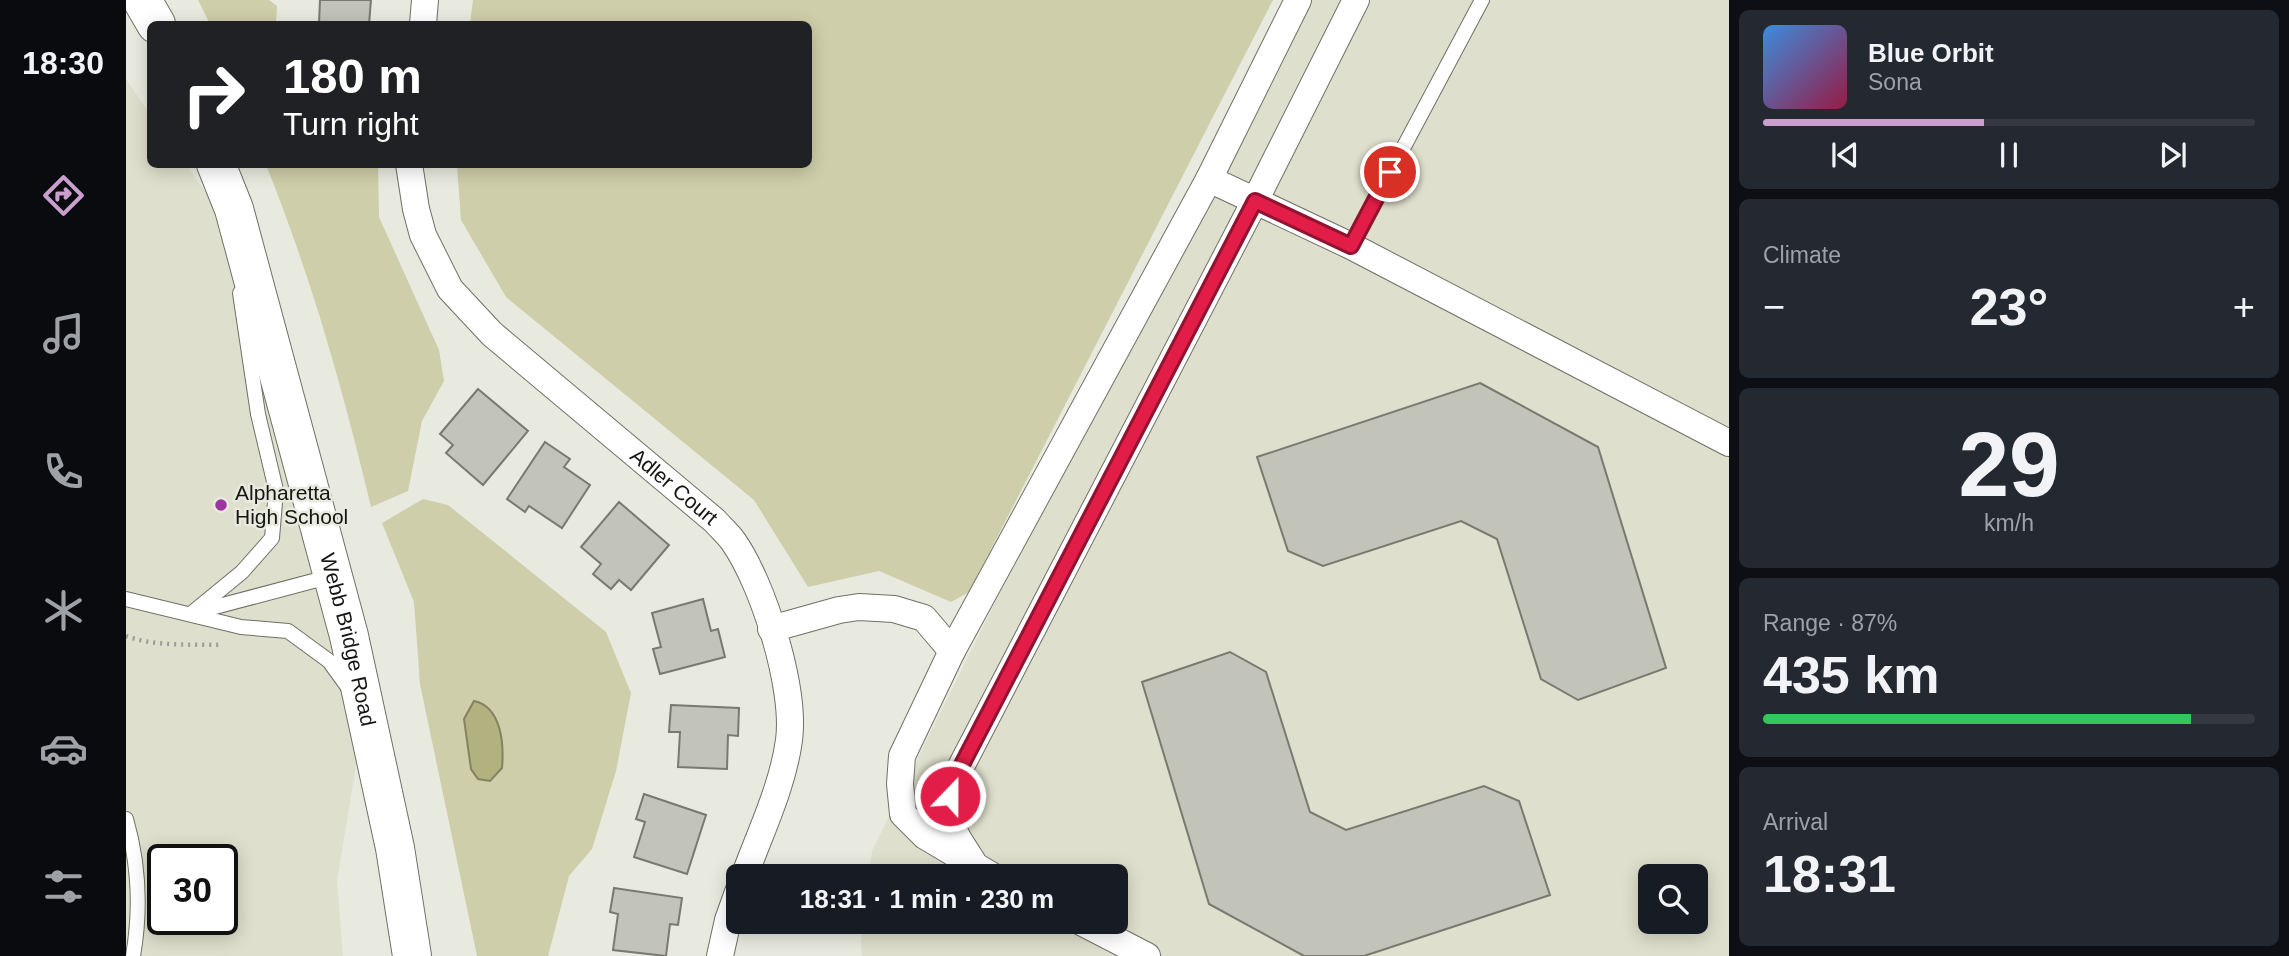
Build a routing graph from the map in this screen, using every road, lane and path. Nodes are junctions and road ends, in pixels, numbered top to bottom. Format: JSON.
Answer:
{"nodes":[{"id":1,"x":142,"y":0,"type":"edge"},
{"id":2,"x":425,"y":0,"type":"edge"},
{"id":3,"x":1297,"y":0,"type":"edge"},
{"id":4,"x":1356,"y":0,"type":"edge"},
{"id":5,"x":1482,"y":0,"type":"edge"},
{"id":6,"x":154,"y":21,"type":"edge"},
{"id":7,"x":423,"y":21,"type":"edge"},
{"id":8,"x":218,"y":168,"type":"edge"},
{"id":9,"x":410,"y":168,"type":"edge"},
{"id":10,"x":1209,"y":178,"type":"junction"},
{"id":11,"x":1255,"y":201,"type":"junction"},
{"id":12,"x":234,"y":209,"type":"junction"},
{"id":13,"x":1351,"y":246,"type":"junction"},
{"id":14,"x":1729,"y":443,"type":"edge"},
{"id":15,"x":334,"y":576,"type":"junction"},
{"id":16,"x":126,"y":599,"type":"edge"},
{"id":17,"x":974,"y":611,"type":"junction"},
{"id":18,"x":192,"y":613,"type":"junction"},
{"id":19,"x":924,"y":618,"type":"junction"},
{"id":20,"x":771,"y":629,"type":"junction"},
{"id":21,"x":126,"y":636,"type":"edge"},
{"id":22,"x":227,"y":645,"type":"dead end"},
{"id":23,"x":952,"y":651,"type":"junction"},
{"id":24,"x":365,"y":711,"type":"junction"},
{"id":25,"x":126,"y":819,"type":"edge"},
{"id":26,"x":749,"y":864,"type":"edge"},
{"id":27,"x":972,"y":864,"type":"edge"},
{"id":28,"x":978,"y":864,"type":"edge"},
{"id":29,"x":726,"y":929,"type":"edge"},
{"id":30,"x":1104,"y":934,"type":"edge"},
{"id":31,"x":133,"y":956,"type":"edge"},
{"id":32,"x":412,"y":956,"type":"edge"},
{"id":33,"x":720,"y":956,"type":"edge"},
{"id":34,"x":1147,"y":956,"type":"edge"}],
"edges":[{"from":1,"to":6,"type":"street"},
{"from":2,"to":7,"type":"street"},
{"from":3,"to":10,"type":"street"},
{"from":4,"to":11,"type":"street"},
{"from":5,"to":13,"type":"lane"},
{"from":8,"to":12,"type":"street","name":"Webb Bridge Road"},
{"from":9,"to":20,"type":"street","name":"Adler Court"},
{"from":10,"to":11,"type":"street"},
{"from":10,"to":17,"type":"street"},
{"from":11,"to":13,"type":"street"},
{"from":11,"to":28,"type":"street"},
{"from":12,"to":15,"type":"street","name":"Webb Bridge Road"},
{"from":12,"to":18,"type":"lane"},
{"from":13,"to":14,"type":"street"},
{"from":15,"to":18,"type":"lane"},
{"from":15,"to":24,"type":"street","name":"Webb Bridge Road"},
{"from":16,"to":18,"type":"lane"},
{"from":17,"to":19,"type":"street"},
{"from":17,"to":23,"type":"street"},
{"from":18,"to":24,"type":"lane"},
{"from":19,"to":20,"type":"street"},
{"from":19,"to":23,"type":"street"},
{"from":20,"to":26,"type":"street","name":"Adler Court"},
{"from":21,"to":22,"type":"path"},
{"from":23,"to":27,"type":"street"},
{"from":24,"to":32,"type":"street","name":"Webb Bridge Road"},
{"from":25,"to":31,"type":"lane"},
{"from":29,"to":33,"type":"street"},
{"from":30,"to":34,"type":"street"}]}
